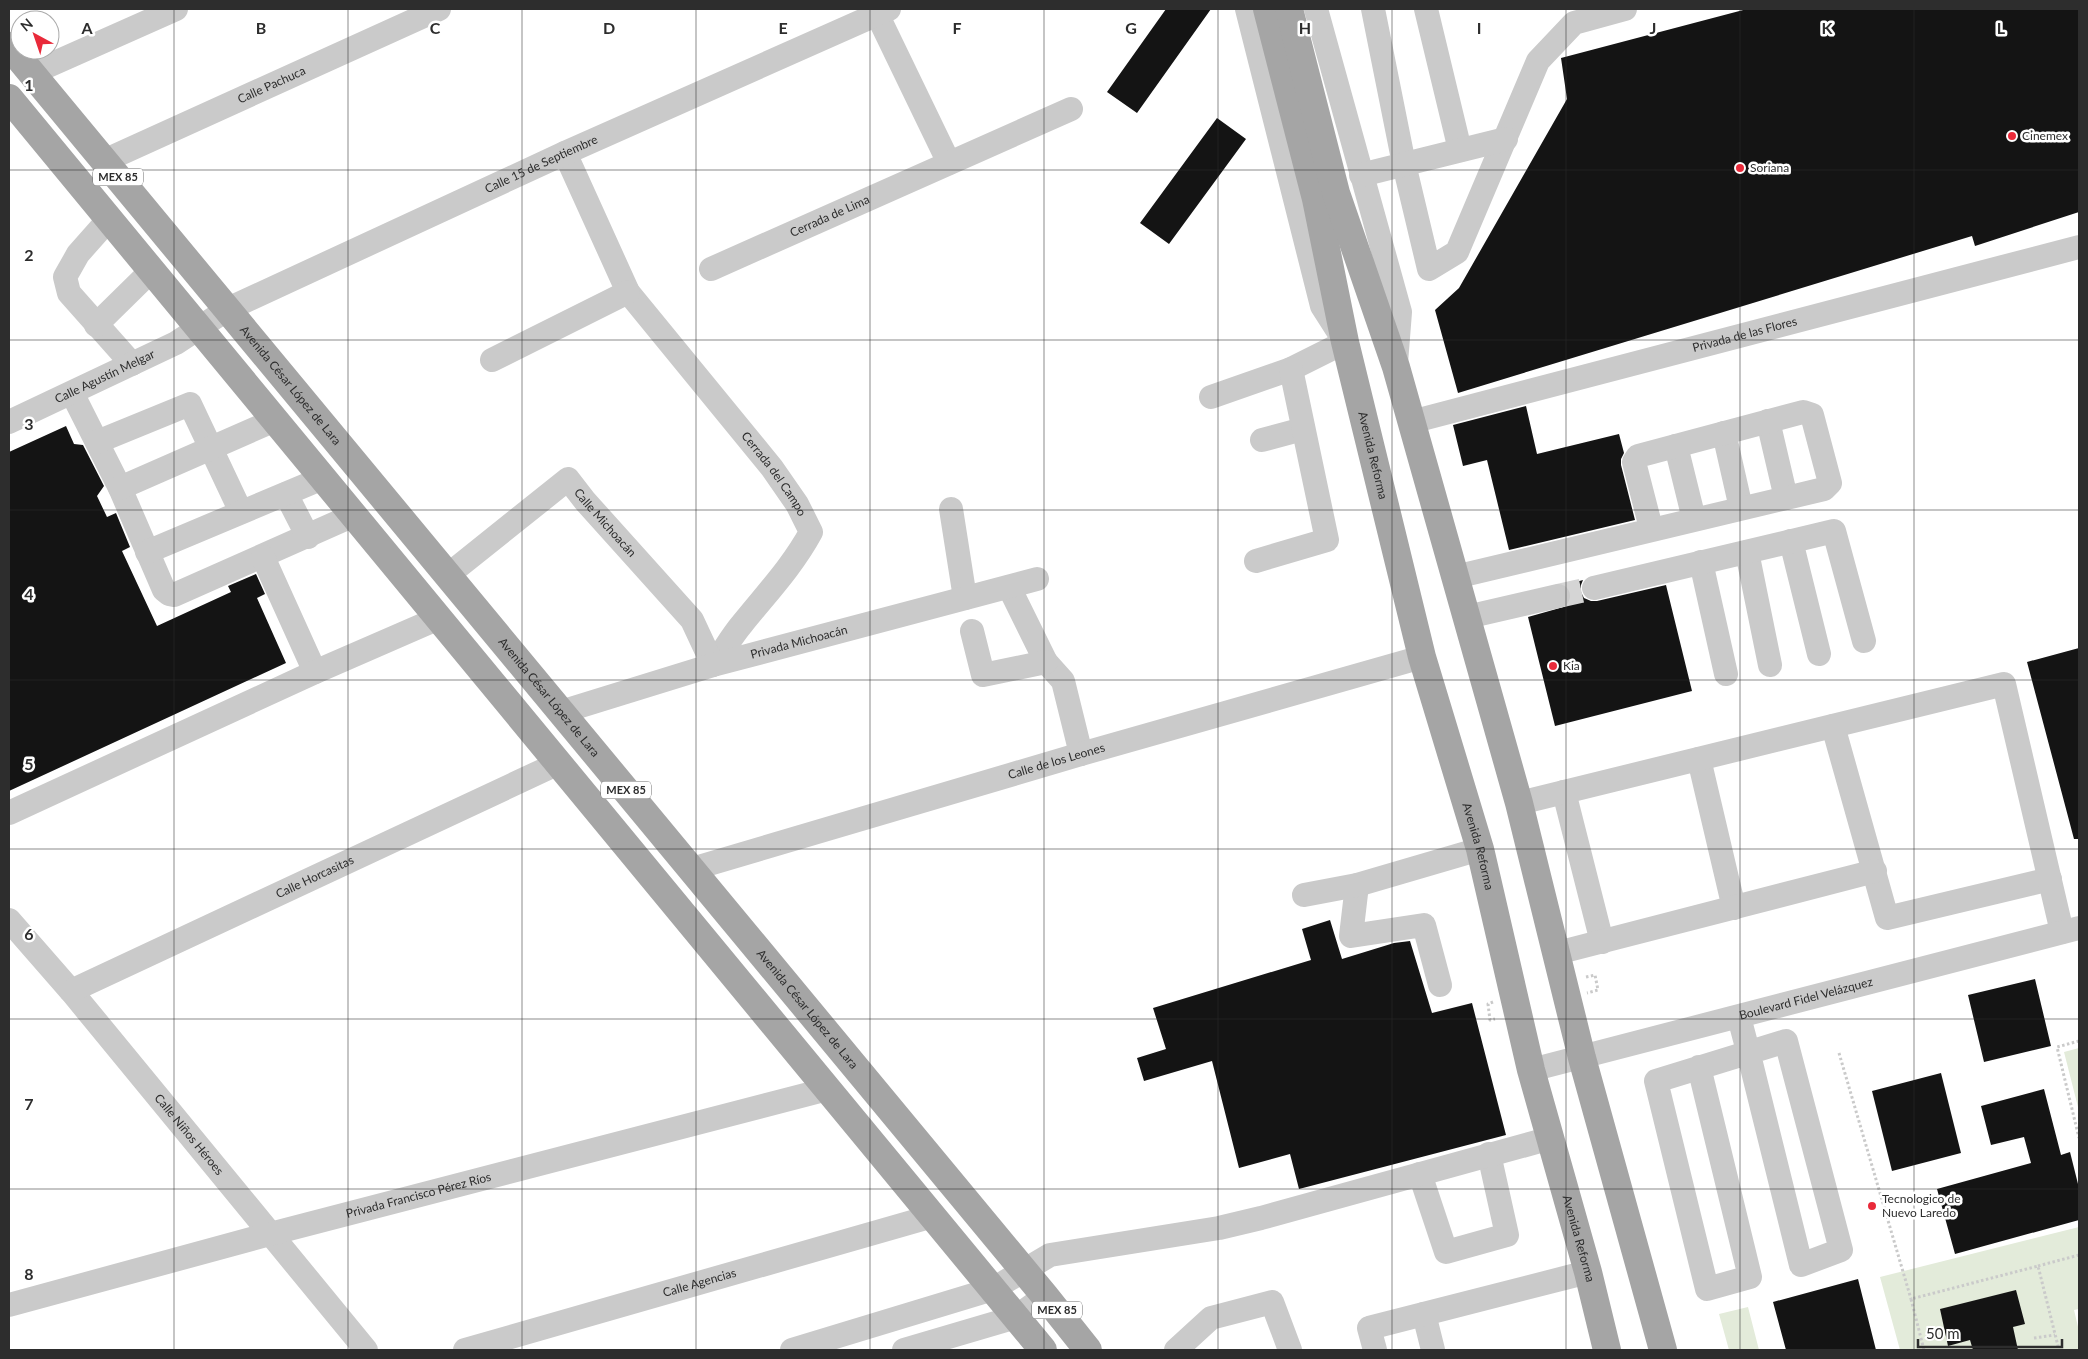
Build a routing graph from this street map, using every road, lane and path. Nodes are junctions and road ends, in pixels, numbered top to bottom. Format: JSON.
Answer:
{"nodes":[{"id":1,"x":176,"y":9,"type":"edge"},
{"id":2,"x":439,"y":9,"type":"edge"},
{"id":3,"x":1247,"y":9,"type":"edge"},
{"id":4,"x":1268,"y":9,"type":"edge"},
{"id":5,"x":1289,"y":9,"type":"edge"},
{"id":6,"x":1316,"y":9,"type":"edge"},
{"id":7,"x":1373,"y":9,"type":"edge"},
{"id":8,"x":1426,"y":9,"type":"edge"},
{"id":9,"x":1624,"y":9,"type":"edge"},
{"id":10,"x":883,"y":11,"type":"edge"},
{"id":11,"x":1572,"y":16,"type":"edge"},
{"id":12,"x":9,"y":46,"type":"edge"},
{"id":13,"x":32,"y":73,"type":"junction"},
{"id":14,"x":9,"y":98,"type":"edge"},
{"id":15,"x":1071,"y":109,"type":"dead end"},
{"id":16,"x":1506,"y":140,"type":"junction"},
{"id":17,"x":1460,"y":150,"type":"junction"},
{"id":18,"x":565,"y":153,"type":"junction"},
{"id":19,"x":104,"y":161,"type":"junction"},
{"id":20,"x":949,"y":163,"type":"junction"},
{"id":21,"x":1404,"y":164,"type":"junction"},
{"id":22,"x":1361,"y":175,"type":"junction"},
{"id":23,"x":109,"y":219,"type":"junction"},
{"id":24,"x":2079,"y":246,"type":"edge"},
{"id":25,"x":711,"y":269,"type":"dead end"},
{"id":26,"x":152,"y":270,"type":"junction"},
{"id":27,"x":628,"y":292,"type":"junction"},
{"id":28,"x":228,"y":309,"type":"junction"},
{"id":29,"x":96,"y":325,"type":"junction"},
{"id":30,"x":200,"y":328,"type":"junction"},
{"id":31,"x":1345,"y":342,"type":"junction"},
{"id":32,"x":492,"y":360,"type":"dead end"},
{"id":33,"x":132,"y":364,"type":"junction"},
{"id":34,"x":1396,"y":367,"type":"junction"},
{"id":35,"x":1290,"y":369,"type":"junction"},
{"id":36,"x":72,"y":393,"type":"junction"},
{"id":37,"x":1211,"y":398,"type":"dead end"},
{"id":38,"x":275,"y":420,"type":"junction"},
{"id":39,"x":1768,"y":421,"type":"junction"},
{"id":40,"x":9,"y":422,"type":"edge"},
{"id":41,"x":1411,"y":422,"type":"junction"},
{"id":42,"x":1303,"y":429,"type":"junction"},
{"id":43,"x":1724,"y":433,"type":"junction"},
{"id":44,"x":1262,"y":440,"type":"dead end"},
{"id":45,"x":97,"y":442,"type":"junction"},
{"id":46,"x":1676,"y":446,"type":"junction"},
{"id":47,"x":211,"y":448,"type":"junction"},
{"id":48,"x":323,"y":478,"type":"junction"},
{"id":49,"x":120,"y":488,"type":"junction"},
{"id":50,"x":286,"y":494,"type":"junction"},
{"id":51,"x":1786,"y":498,"type":"junction"},
{"id":52,"x":1741,"y":508,"type":"junction"},
{"id":53,"x":950,"y":509,"type":"dead end"},
{"id":54,"x":241,"y":512,"type":"junction"},
{"id":55,"x":354,"y":515,"type":"junction"},
{"id":56,"x":1694,"y":519,"type":"junction"},
{"id":57,"x":1652,"y":528,"type":"junction"},
{"id":58,"x":308,"y":537,"type":"junction"},
{"id":59,"x":1791,"y":541,"type":"junction"},
{"id":60,"x":147,"y":552,"type":"junction"},
{"id":61,"x":1747,"y":552,"type":"junction"},
{"id":62,"x":263,"y":557,"type":"junction"},
{"id":63,"x":1256,"y":561,"type":"dead end"},
{"id":64,"x":1701,"y":562,"type":"junction"},
{"id":65,"x":448,"y":575,"type":"junction"},
{"id":66,"x":1455,"y":577,"type":"junction"},
{"id":67,"x":1037,"y":579,"type":"dead end"},
{"id":68,"x":1009,"y":587,"type":"junction"},
{"id":69,"x":1594,"y":588,"type":"tunnel mouth"},
{"id":70,"x":1558,"y":596,"type":"tunnel mouth"},
{"id":71,"x":965,"y":598,"type":"junction"},
{"id":72,"x":1466,"y":617,"type":"junction"},
{"id":73,"x":439,"y":618,"type":"junction"},
{"id":74,"x":972,"y":631,"type":"dead end"},
{"id":75,"x":1864,"y":641,"type":"dead end"},
{"id":76,"x":1820,"y":654,"type":"dead end"},
{"id":77,"x":1422,"y":657,"type":"junction"},
{"id":78,"x":1046,"y":662,"type":"junction"},
{"id":79,"x":713,"y":665,"type":"junction"},
{"id":80,"x":1770,"y":665,"type":"dead end"},
{"id":81,"x":316,"y":672,"type":"junction"},
{"id":82,"x":1726,"y":674,"type":"dead end"},
{"id":83,"x":561,"y":712,"type":"junction"},
{"id":84,"x":1833,"y":726,"type":"junction"},
{"id":85,"x":1081,"y":754,"type":"junction"},
{"id":86,"x":1699,"y":759,"type":"junction"},
{"id":87,"x":559,"y":763,"type":"junction"},
{"id":88,"x":1564,"y":792,"type":"junction"},
{"id":89,"x":1519,"y":803,"type":"junction"},
{"id":90,"x":9,"y":813,"type":"edge"},
{"id":91,"x":1480,"y":848,"type":"junction"},
{"id":92,"x":692,"y":869,"type":"junction"},
{"id":93,"x":1875,"y":872,"type":"junction"},
{"id":94,"x":2050,"y":880,"type":"junction"},
{"id":95,"x":1357,"y":884,"type":"junction"},
{"id":96,"x":1304,"y":895,"type":"dead end"},
{"id":97,"x":1734,"y":908,"type":"junction"},
{"id":98,"x":9,"y":920,"type":"edge"},
{"id":99,"x":2071,"y":930,"type":"edge"},
{"id":100,"x":1602,"y":942,"type":"junction"},
{"id":101,"x":1557,"y":954,"type":"junction"},
{"id":102,"x":1595,"y":975,"type":"dead end"},
{"id":103,"x":1440,"y":985,"type":"dead end"},
{"id":104,"x":71,"y":991,"type":"junction"},
{"id":105,"x":1587,"y":993,"type":"dead end"},
{"id":106,"x":1488,"y":1004,"type":"dead end"},
{"id":107,"x":1739,"y":1017,"type":"junction"},
{"id":108,"x":1495,"y":1019,"type":"dead end"},
{"id":109,"x":2079,"y":1041,"type":"edge"},
{"id":110,"x":1748,"y":1051,"type":"junction"},
{"id":111,"x":1839,"y":1053,"type":"dead end"},
{"id":112,"x":1582,"y":1058,"type":"junction"},
{"id":113,"x":1700,"y":1067,"type":"junction"},
{"id":114,"x":1531,"y":1070,"type":"junction"},
{"id":115,"x":828,"y":1089,"type":"junction"},
{"id":116,"x":1551,"y":1138,"type":"junction"},
{"id":117,"x":2079,"y":1138,"type":"edge"},
{"id":118,"x":1489,"y":1154,"type":"junction"},
{"id":119,"x":1420,"y":1174,"type":"junction"},
{"id":120,"x":933,"y":1216,"type":"junction"},
{"id":121,"x":270,"y":1234,"type":"junction"},
{"id":122,"x":2079,"y":1255,"type":"edge"},
{"id":123,"x":2038,"y":1266,"type":"junction"},
{"id":124,"x":1025,"y":1272,"type":"junction"},
{"id":125,"x":1588,"y":1272,"type":"junction"},
{"id":126,"x":993,"y":1289,"type":"junction"},
{"id":127,"x":1045,"y":1296,"type":"junction"},
{"id":128,"x":1911,"y":1299,"type":"junction"},
{"id":129,"x":9,"y":1305,"type":"edge"},
{"id":130,"x":1424,"y":1314,"type":"junction"},
{"id":131,"x":1016,"y":1317,"type":"junction"},
{"id":132,"x":2055,"y":1335,"type":"junction"},
{"id":133,"x":2034,"y":1338,"type":"dead end"},
{"id":134,"x":824,"y":1346,"type":"edge"},
{"id":135,"x":366,"y":1350,"type":"edge"},
{"id":136,"x":465,"y":1350,"type":"edge"},
{"id":137,"x":792,"y":1350,"type":"edge"},
{"id":138,"x":904,"y":1350,"type":"edge"},
{"id":139,"x":1043,"y":1350,"type":"edge"},
{"id":140,"x":1088,"y":1350,"type":"edge"},
{"id":141,"x":1178,"y":1350,"type":"edge"},
{"id":142,"x":1290,"y":1350,"type":"edge"},
{"id":143,"x":1375,"y":1350,"type":"edge"},
{"id":144,"x":1434,"y":1350,"type":"edge"},
{"id":145,"x":1608,"y":1350,"type":"edge"},
{"id":146,"x":1663,"y":1350,"type":"edge"},
{"id":147,"x":1924,"y":1350,"type":"edge"},
{"id":148,"x":2059,"y":1350,"type":"edge"}],
"edges":[{"from":1,"to":13,"type":"street"},
{"from":2,"to":19,"type":"street","name":"Calle Pachuca"},
{"from":3,"to":31,"type":"street","name":"Avenida Reforma"},
{"from":4,"to":31,"type":"main road","name":"Avenida Reforma"},
{"from":5,"to":34,"type":"main road"},
{"from":6,"to":22,"type":"street"},
{"from":7,"to":21,"type":"street"},
{"from":8,"to":17,"type":"street"},
{"from":9,"to":11,"type":"street"},
{"from":10,"to":18,"type":"street","name":"Calle 15 de Septiembre"},
{"from":10,"to":20,"type":"street"},
{"from":11,"to":16,"type":"street"},
{"from":12,"to":13,"type":"main road","name":"Avenida César López de Lara","number":"MEX 85"},
{"from":13,"to":19,"type":"main road","name":"Avenida César López de Lara","number":"MEX 85"},
{"from":14,"to":23,"type":"main road","number":"MEX 85"},
{"from":15,"to":20,"type":"street","name":"Cerrada de Lima"},
{"from":16,"to":17,"type":"street"},
{"from":16,"to":21,"type":"street"},
{"from":17,"to":21,"type":"street"},
{"from":18,"to":27,"type":"street","name":"Cerrada del Campo"},
{"from":18,"to":28,"type":"street","name":"Calle 15 de Septiembre"},
{"from":19,"to":28,"type":"main road","name":"Avenida César López de Lara","number":"MEX 85"},
{"from":20,"to":25,"type":"street","name":"Cerrada de Lima"},
{"from":21,"to":22,"type":"street"},
{"from":22,"to":34,"type":"street"},
{"from":23,"to":26,"type":"main road","number":"MEX 85"},
{"from":23,"to":29,"type":"street"},
{"from":24,"to":41,"type":"street","name":"Privada de las Flores"},
{"from":26,"to":29,"type":"street"},
{"from":26,"to":30,"type":"main road","number":"MEX 85"},
{"from":27,"to":32,"type":"street"},
{"from":27,"to":79,"type":"street","name":"Cerrada del Campo"},
{"from":28,"to":30,"type":"street","name":"Calle 15 de Septiembre"},
{"from":28,"to":65,"type":"main road","name":"Avenida César López de Lara","number":"MEX 85"},
{"from":29,"to":33,"type":"street"},
{"from":30,"to":33,"type":"street","name":"Calle Agustín Melgar"},
{"from":30,"to":38,"type":"main road","number":"MEX 85"},
{"from":31,"to":35,"type":"street"},
{"from":31,"to":77,"type":"main road","name":"Avenida Reforma"},
{"from":33,"to":36,"type":"street","name":"Calle Agustín Melgar"},
{"from":34,"to":41,"type":"main road"},
{"from":35,"to":37,"type":"street"},
{"from":35,"to":42,"type":"street"},
{"from":36,"to":40,"type":"street","name":"Calle Agustín Melgar"},
{"from":36,"to":45,"type":"street"},
{"from":38,"to":47,"type":"street"},
{"from":38,"to":48,"type":"main road","number":"MEX 85"},
{"from":39,"to":43,"type":"street"},
{"from":39,"to":51,"type":"street"},
{"from":39,"to":51,"type":"street"},
{"from":41,"to":66,"type":"main road"},
{"from":42,"to":44,"type":"street"},
{"from":42,"to":63,"type":"street"},
{"from":43,"to":46,"type":"street"},
{"from":43,"to":52,"type":"street"},
{"from":45,"to":47,"type":"street"},
{"from":45,"to":49,"type":"street"},
{"from":46,"to":56,"type":"street"},
{"from":46,"to":57,"type":"street"},
{"from":47,"to":49,"type":"street"},
{"from":47,"to":54,"type":"street"},
{"from":48,"to":50,"type":"street"},
{"from":48,"to":55,"type":"main road","number":"MEX 85"},
{"from":49,"to":60,"type":"street"},
{"from":50,"to":54,"type":"street"},
{"from":50,"to":58,"type":"street"},
{"from":51,"to":52,"type":"street"},
{"from":52,"to":56,"type":"street"},
{"from":53,"to":71,"type":"street"},
{"from":54,"to":60,"type":"street"},
{"from":55,"to":58,"type":"street"},
{"from":55,"to":73,"type":"main road","number":"MEX 85"},
{"from":56,"to":57,"type":"street"},
{"from":57,"to":66,"type":"street"},
{"from":58,"to":62,"type":"street"},
{"from":59,"to":61,"type":"street"},
{"from":59,"to":75,"type":"street"},
{"from":59,"to":76,"type":"street"},
{"from":60,"to":62,"type":"street"},
{"from":61,"to":64,"type":"street"},
{"from":61,"to":80,"type":"street"},
{"from":62,"to":81,"type":"street"},
{"from":64,"to":69,"type":"street"},
{"from":64,"to":82,"type":"street"},
{"from":65,"to":79,"type":"street","name":"Calle Michoacán"},
{"from":65,"to":83,"type":"main road","name":"Avenida César López de Lara","number":"MEX 85"},
{"from":66,"to":72,"type":"main road"},
{"from":67,"to":68,"type":"street","name":"Privada Michoacán"},
{"from":68,"to":71,"type":"street","name":"Privada Michoacán"},
{"from":68,"to":78,"type":"street"},
{"from":70,"to":72,"type":"street"},
{"from":71,"to":79,"type":"street","name":"Privada Michoacán"},
{"from":72,"to":89,"type":"main road"},
{"from":73,"to":81,"type":"street"},
{"from":73,"to":87,"type":"main road","number":"MEX 85"},
{"from":74,"to":78,"type":"street"},
{"from":77,"to":85,"type":"street","name":"Calle de los Leones"},
{"from":77,"to":91,"type":"main road","name":"Avenida Reforma"},
{"from":78,"to":85,"type":"street"},
{"from":79,"to":83,"type":"street","name":"Privada Michoacán"},
{"from":81,"to":90,"type":"street"},
{"from":83,"to":92,"type":"main road","name":"Avenida César López de Lara","number":"MEX 85"},
{"from":84,"to":86,"type":"street"},
{"from":84,"to":93,"type":"street"},
{"from":84,"to":94,"type":"street"},
{"from":85,"to":92,"type":"street","name":"Calle de los Leones"},
{"from":86,"to":88,"type":"street"},
{"from":86,"to":97,"type":"street"},
{"from":87,"to":104,"type":"street","name":"Calle Horcasitas"},
{"from":87,"to":115,"type":"main road","number":"MEX 85"},
{"from":88,"to":89,"type":"street"},
{"from":88,"to":100,"type":"street"},
{"from":89,"to":101,"type":"main road"},
{"from":91,"to":95,"type":"street"},
{"from":91,"to":114,"type":"main road","name":"Avenida Reforma"},
{"from":92,"to":124,"type":"main road","name":"Avenida César López de Lara","number":"MEX 85"},
{"from":93,"to":94,"type":"street"},
{"from":93,"to":97,"type":"street"},
{"from":94,"to":99,"type":"street"},
{"from":95,"to":96,"type":"street"},
{"from":95,"to":103,"type":"street"},
{"from":97,"to":100,"type":"street"},
{"from":98,"to":104,"type":"street","name":"Calle Niños Héroes"},
{"from":99,"to":107,"type":"street","name":"Boulevard Fidel Velázquez"},
{"from":100,"to":101,"type":"street"},
{"from":101,"to":112,"type":"main road"},
{"from":102,"to":105,"type":"path"},
{"from":104,"to":121,"type":"street","name":"Calle Niños Héroes"},
{"from":106,"to":108,"type":"path"},
{"from":107,"to":110,"type":"street"},
{"from":107,"to":112,"type":"street","name":"Boulevard Fidel Velázquez"},
{"from":109,"to":117,"type":"path"},
{"from":110,"to":110,"type":"street"},
{"from":110,"to":113,"type":"street"},
{"from":111,"to":128,"type":"path"},
{"from":112,"to":114,"type":"street","name":"Boulevard Fidel Velázquez"},
{"from":112,"to":146,"type":"main road"},
{"from":113,"to":113,"type":"street"},
{"from":114,"to":116,"type":"main road","name":"Avenida Reforma"},
{"from":115,"to":120,"type":"main road","number":"MEX 85"},
{"from":115,"to":121,"type":"street","name":"Privada Francisco Pérez Ríos"},
{"from":116,"to":118,"type":"street"},
{"from":116,"to":125,"type":"main road","name":"Avenida Reforma"},
{"from":118,"to":119,"type":"street"},
{"from":118,"to":119,"type":"street"},
{"from":119,"to":124,"type":"street"},
{"from":120,"to":126,"type":"main road","number":"MEX 85"},
{"from":120,"to":136,"type":"street","name":"Calle Agencias"},
{"from":121,"to":129,"type":"street","name":"Privada Francisco Pérez Ríos"},
{"from":121,"to":135,"type":"street","name":"Calle Niños Héroes"},
{"from":122,"to":123,"type":"path"},
{"from":123,"to":128,"type":"path"},
{"from":123,"to":132,"type":"path"},
{"from":124,"to":126,"type":"street"},
{"from":124,"to":127,"type":"main road","name":"Avenida César López de Lara","number":"MEX 85"},
{"from":125,"to":130,"type":"street"},
{"from":125,"to":145,"type":"main road","name":"Avenida Reforma"},
{"from":126,"to":131,"type":"main road","number":"MEX 85"},
{"from":126,"to":134,"type":"street"},
{"from":127,"to":131,"type":"street"},
{"from":127,"to":140,"type":"main road","name":"Avenida César López de Lara","number":"MEX 85"},
{"from":128,"to":147,"type":"path"},
{"from":130,"to":143,"type":"street"},
{"from":130,"to":144,"type":"street"},
{"from":131,"to":138,"type":"street"},
{"from":131,"to":139,"type":"main road","number":"MEX 85"},
{"from":132,"to":133,"type":"path"},
{"from":132,"to":148,"type":"path"},
{"from":134,"to":137,"type":"street"},
{"from":141,"to":142,"type":"street"}]}
